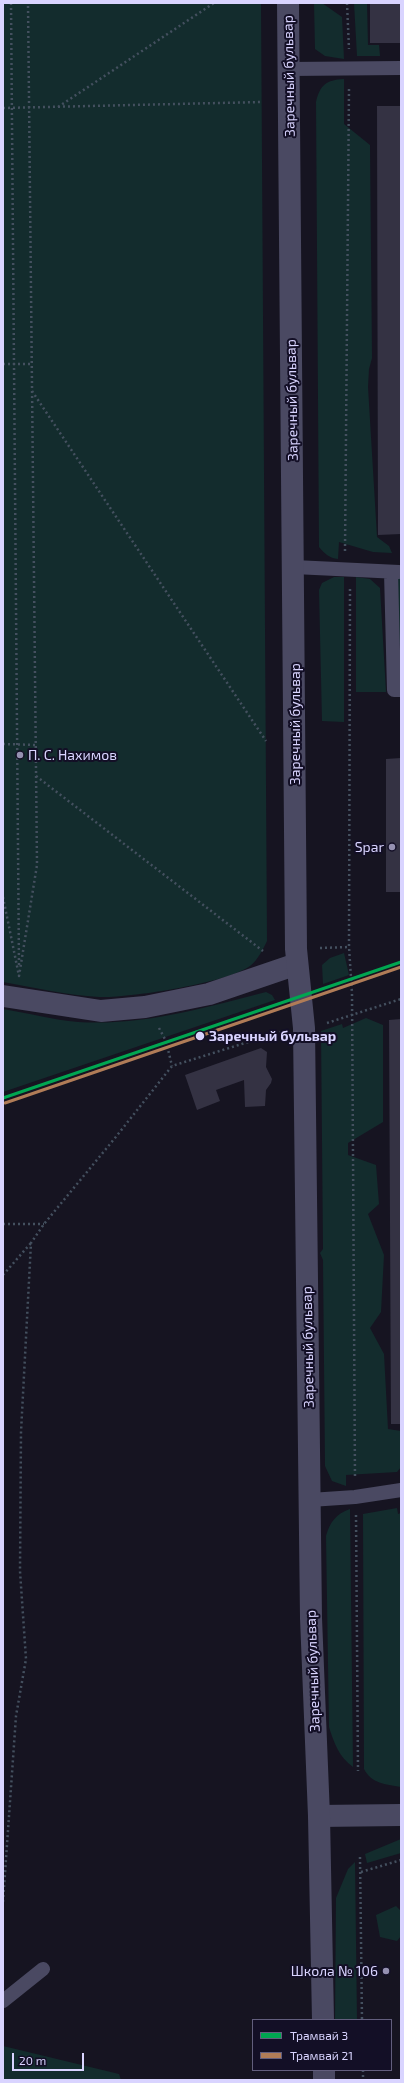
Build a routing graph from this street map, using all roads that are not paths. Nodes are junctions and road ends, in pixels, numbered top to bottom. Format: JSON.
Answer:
{"nodes":[{"id":1,"x":288,"y":3,"type":"edge"},
{"id":2,"x":401,"y":68,"type":"edge"},
{"id":3,"x":289,"y":69,"type":"junction"},
{"id":4,"x":294,"y":567,"type":"junction"},
{"id":5,"x":396,"y":572,"type":"edge"},
{"id":6,"x":401,"y":690,"type":"edge"},
{"id":7,"x":297,"y":956,"type":"junction"},
{"id":8,"x":3,"y":996,"type":"edge"},
{"id":9,"x":401,"y":1490,"type":"edge"},
{"id":10,"x":310,"y":1500,"type":"junction"},
{"id":11,"x":401,"y":1815,"type":"edge"},
{"id":12,"x":319,"y":1816,"type":"junction"},
{"id":13,"x":43,"y":1969,"type":"dead end"},
{"id":14,"x":3,"y":2001,"type":"edge"},
{"id":15,"x":323,"y":2019,"type":"edge"}],
"edges":[{"from":1,"to":3,"type":"street","name":"Заречный бульвар"},
{"from":2,"to":3,"type":"lane"},
{"from":3,"to":4,"type":"street","name":"Заречный бульвар"},
{"from":4,"to":5,"type":"lane"},
{"from":4,"to":7,"type":"street","name":"Заречный бульвар"},
{"from":5,"to":6,"type":"lane"},
{"from":7,"to":8,"type":"street"},
{"from":7,"to":10,"type":"street","name":"Заречный бульвар"},
{"from":9,"to":10,"type":"lane"},
{"from":10,"to":12,"type":"street","name":"Заречный бульвар"},
{"from":11,"to":12,"type":"street"},
{"from":12,"to":15,"type":"street","name":"Заречный бульвар"},
{"from":13,"to":14,"type":"lane"}]}
